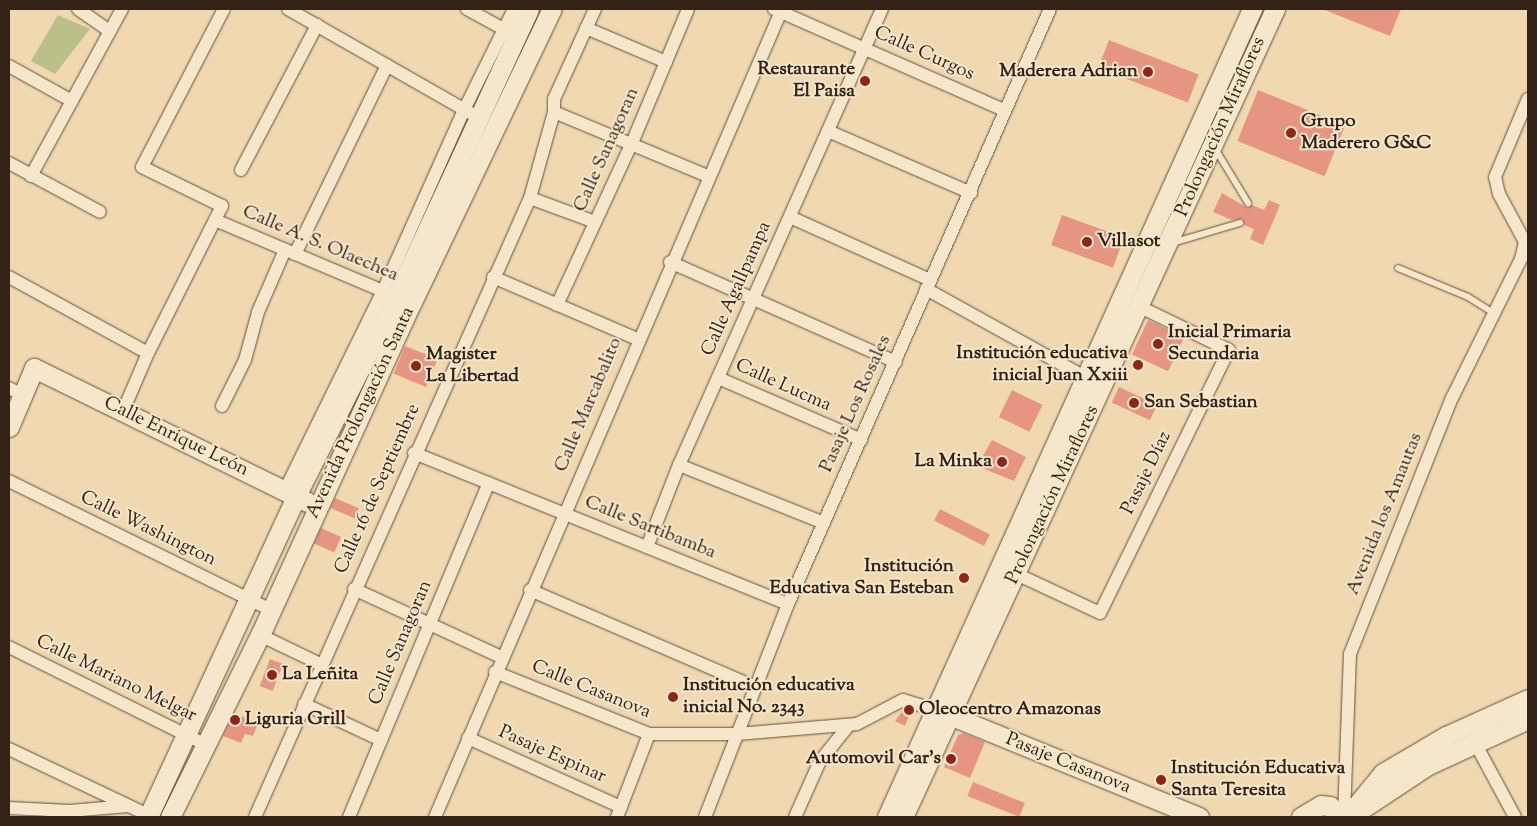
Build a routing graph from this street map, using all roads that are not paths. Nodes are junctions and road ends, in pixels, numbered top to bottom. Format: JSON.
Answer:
{"nodes":[{"id":1,"x":78,"y":9,"type":"edge"},
{"id":2,"x":122,"y":9,"type":"edge"},
{"id":3,"x":224,"y":9,"type":"edge"},
{"id":4,"x":288,"y":9,"type":"edge"},
{"id":5,"x":468,"y":9,"type":"edge"},
{"id":6,"x":514,"y":9,"type":"edge"},
{"id":7,"x":529,"y":9,"type":"edge"},
{"id":8,"x":552,"y":9,"type":"edge"},
{"id":9,"x":595,"y":9,"type":"edge"},
{"id":10,"x":688,"y":9,"type":"edge"},
{"id":11,"x":882,"y":9,"type":"edge"},
{"id":12,"x":1050,"y":9,"type":"edge"},
{"id":13,"x":1252,"y":9,"type":"edge"},
{"id":14,"x":1275,"y":9,"type":"edge"},
{"id":15,"x":779,"y":10,"type":"edge"},
{"id":16,"x":318,"y":25,"type":"junction"},
{"id":17,"x":586,"y":28,"type":"junction"},
{"id":18,"x":110,"y":31,"type":"junction"},
{"id":19,"x":510,"y":32,"type":"junction"},
{"id":20,"x":865,"y":48,"type":"junction"},
{"id":21,"x":666,"y":62,"type":"junction"},
{"id":22,"x":387,"y":65,"type":"junction"},
{"id":23,"x":9,"y":66,"type":"edge"},
{"id":24,"x":1528,"y":99,"type":"edge"},
{"id":25,"x":72,"y":101,"type":"junction"},
{"id":26,"x":1004,"y":110,"type":"junction"},
{"id":27,"x":554,"y":112,"type":"junction"},
{"id":28,"x":470,"y":113,"type":"junction"},
{"id":29,"x":495,"y":126,"type":"junction"},
{"id":30,"x":828,"y":131,"type":"junction"},
{"id":31,"x":1204,"y":141,"type":"junction"},
{"id":32,"x":632,"y":143,"type":"junction"},
{"id":33,"x":9,"y":163,"type":"edge"},
{"id":34,"x":241,"y":170,"type":"dead end"},
{"id":35,"x":32,"y":176,"type":"junction"},
{"id":36,"x":708,"y":176,"type":"junction"},
{"id":37,"x":971,"y":194,"type":"junction"},
{"id":38,"x":530,"y":198,"type":"junction"},
{"id":39,"x":1248,"y":204,"type":"dead end"},
{"id":40,"x":100,"y":212,"type":"dead end"},
{"id":41,"x":790,"y":217,"type":"junction"},
{"id":42,"x":215,"y":220,"type":"junction"},
{"id":43,"x":595,"y":222,"type":"junction"},
{"id":44,"x":1240,"y":223,"type":"dead end"},
{"id":45,"x":1527,"y":241,"type":"edge"},
{"id":46,"x":1169,"y":244,"type":"junction"},
{"id":47,"x":290,"y":252,"type":"junction"},
{"id":48,"x":670,"y":262,"type":"junction"},
{"id":49,"x":1398,"y":268,"type":"dead end"},
{"id":50,"x":9,"y":277,"type":"edge"},
{"id":51,"x":493,"y":278,"type":"junction"},
{"id":52,"x":928,"y":284,"type":"junction"},
{"id":53,"x":397,"y":297,"type":"junction"},
{"id":54,"x":752,"y":301,"type":"junction"},
{"id":55,"x":557,"y":305,"type":"junction"},
{"id":56,"x":1140,"y":306,"type":"junction"},
{"id":57,"x":1494,"y":313,"type":"junction"},
{"id":58,"x":637,"y":339,"type":"junction"},
{"id":59,"x":148,"y":353,"type":"junction"},
{"id":60,"x":896,"y":362,"type":"junction"},
{"id":61,"x":718,"y":378,"type":"junction"},
{"id":62,"x":1095,"y":383,"type":"junction"},
{"id":63,"x":16,"y":391,"type":"edge"},
{"id":64,"x":222,"y":406,"type":"dead end"},
{"id":65,"x":123,"y":412,"type":"junction"},
{"id":66,"x":9,"y":426,"type":"edge"},
{"id":67,"x":861,"y":440,"type":"junction"},
{"id":68,"x":414,"y":453,"type":"junction"},
{"id":69,"x":679,"y":465,"type":"junction"},
{"id":70,"x":9,"y":481,"type":"edge"},
{"id":71,"x":489,"y":483,"type":"junction"},
{"id":72,"x":290,"y":493,"type":"junction"},
{"id":73,"x":318,"y":506,"type":"junction"},
{"id":74,"x":563,"y":513,"type":"junction"},
{"id":75,"x":824,"y":523,"type":"junction"},
{"id":76,"x":647,"y":547,"type":"junction"},
{"id":77,"x":1009,"y":570,"type":"junction"},
{"id":78,"x":354,"y":589,"type":"junction"},
{"id":79,"x":530,"y":590,"type":"junction"},
{"id":80,"x":250,"y":600,"type":"junction"},
{"id":81,"x":788,"y":604,"type":"junction"},
{"id":82,"x":271,"y":610,"type":"junction"},
{"id":83,"x":429,"y":624,"type":"junction"},
{"id":84,"x":260,"y":635,"type":"junction"},
{"id":85,"x":9,"y":647,"type":"edge"},
{"id":86,"x":501,"y":658,"type":"junction"},
{"id":87,"x":320,"y":664,"type":"junction"},
{"id":88,"x":495,"y":672,"type":"junction"},
{"id":89,"x":755,"y":687,"type":"junction"},
{"id":90,"x":1528,"y":699,"type":"edge"},
{"id":91,"x":304,"y":704,"type":"junction"},
{"id":92,"x":943,"y":713,"type":"junction"},
{"id":93,"x":1528,"y":719,"type":"edge"},
{"id":94,"x":849,"y":725,"type":"junction"},
{"id":95,"x":188,"y":733,"type":"junction"},
{"id":96,"x":650,"y":734,"type":"junction"},
{"id":97,"x":737,"y":734,"type":"junction"},
{"id":98,"x":468,"y":738,"type":"junction"},
{"id":99,"x":381,"y":740,"type":"junction"},
{"id":100,"x":1475,"y":743,"type":"junction"},
{"id":101,"x":206,"y":745,"type":"junction"},
{"id":102,"x":9,"y":750,"type":"edge"},
{"id":103,"x":128,"y":806,"type":"junction"},
{"id":104,"x":9,"y":808,"type":"edge"},
{"id":105,"x":619,"y":812,"type":"edge"},
{"id":106,"x":259,"y":816,"type":"edge"},
{"id":107,"x":438,"y":816,"type":"edge"},
{"id":108,"x":150,"y":817,"type":"edge"},
{"id":109,"x":170,"y":817,"type":"edge"},
{"id":110,"x":349,"y":817,"type":"edge"},
{"id":111,"x":705,"y":817,"type":"edge"},
{"id":112,"x":795,"y":817,"type":"edge"},
{"id":113,"x":887,"y":817,"type":"edge"},
{"id":114,"x":903,"y":817,"type":"edge"},
{"id":115,"x":1199,"y":817,"type":"edge"},
{"id":116,"x":1301,"y":817,"type":"edge"},
{"id":117,"x":1340,"y":817,"type":"edge"},
{"id":118,"x":1347,"y":817,"type":"edge"},
{"id":119,"x":1515,"y":817,"type":"edge"}],
"edges":[{"from":1,"to":18,"type":"street"},
{"from":2,"to":18,"type":"street"},
{"from":3,"to":42,"type":"street"},
{"from":4,"to":16,"type":"street"},
{"from":5,"to":19,"type":"street"},
{"from":6,"to":19,"type":"street"},
{"from":7,"to":19,"type":"street","name":"Avenida Prolongación Santa"},
{"from":8,"to":29,"type":"street","name":"Avenida Prolongación Santa"},
{"from":9,"to":17,"type":"street","name":"Calle 16 de Septiembre"},
{"from":10,"to":21,"type":"street","name":"Calle Sanagoran"},
{"from":11,"to":20,"type":"street","name":"Calle Agallpampa"},
{"from":12,"to":26,"type":"street","name":"Pasaje Los Rosales"},
{"from":13,"to":31,"type":"street","name":"Prolongación Miraflores"},
{"from":14,"to":31,"type":"street","name":"Prolongación Miraflores"},
{"from":15,"to":20,"type":"street","name":"Calle Curgos"},
{"from":15,"to":36,"type":"street","name":"Calle Marcabalito"},
{"from":16,"to":22,"type":"street"},
{"from":16,"to":34,"type":"street"},
{"from":17,"to":21,"type":"street"},
{"from":17,"to":27,"type":"street","name":"Calle 16 de Septiembre"},
{"from":18,"to":25,"type":"street"},
{"from":19,"to":28,"type":"street","name":"Avenida Prolongación Santa"},
{"from":20,"to":26,"type":"street","name":"Calle Curgos"},
{"from":20,"to":30,"type":"street","name":"Calle Agallpampa"},
{"from":21,"to":32,"type":"street","name":"Calle Sanagoran"},
{"from":22,"to":28,"type":"street"},
{"from":22,"to":47,"type":"street"},
{"from":23,"to":25,"type":"street"},
{"from":24,"to":45,"type":"street","name":"Avenida los Amautas"},
{"from":25,"to":35,"type":"street"},
{"from":26,"to":37,"type":"street","name":"Pasaje Los Rosales"},
{"from":27,"to":32,"type":"street"},
{"from":27,"to":38,"type":"street","name":"Calle 16 de Septiembre"},
{"from":28,"to":29,"type":"street"},
{"from":28,"to":53,"type":"street","name":"Avenida Prolongación Santa"},
{"from":29,"to":53,"type":"street","name":"Avenida Prolongación Santa"},
{"from":30,"to":37,"type":"street"},
{"from":30,"to":41,"type":"street","name":"Calle Agallpampa"},
{"from":31,"to":39,"type":"lane"},
{"from":31,"to":46,"type":"street","name":"Prolongación Miraflores"},
{"from":31,"to":62,"type":"street","name":"Prolongación Miraflores"},
{"from":32,"to":36,"type":"street"},
{"from":32,"to":43,"type":"street","name":"Calle Sanagoran"},
{"from":33,"to":35,"type":"street"},
{"from":35,"to":40,"type":"street"},
{"from":36,"to":48,"type":"street","name":"Calle Marcabalito"},
{"from":37,"to":52,"type":"street","name":"Pasaje Los Rosales"},
{"from":38,"to":43,"type":"street"},
{"from":38,"to":51,"type":"street","name":"Calle 16 de Septiembre"},
{"from":41,"to":52,"type":"street"},
{"from":41,"to":54,"type":"street","name":"Calle Agallpampa"},
{"from":42,"to":47,"type":"street","name":"Calle A. S. Olaechea"},
{"from":42,"to":59,"type":"street"},
{"from":43,"to":55,"type":"street","name":"Calle Sanagoran"},
{"from":44,"to":46,"type":"lane"},
{"from":45,"to":57,"type":"street","name":"Avenida los Amautas"},
{"from":46,"to":56,"type":"street","name":"Prolongación Miraflores"},
{"from":47,"to":53,"type":"street","name":"Calle A. S. Olaechea"},
{"from":47,"to":64,"type":"street"},
{"from":48,"to":54,"type":"street"},
{"from":48,"to":58,"type":"street","name":"Calle Marcabalito"},
{"from":49,"to":57,"type":"lane"},
{"from":50,"to":59,"type":"street"},
{"from":51,"to":55,"type":"street"},
{"from":51,"to":68,"type":"street","name":"Calle 16 de Septiembre"},
{"from":52,"to":60,"type":"street","name":"Pasaje Los Rosales"},
{"from":52,"to":62,"type":"street"},
{"from":53,"to":72,"type":"street","name":"Avenida Prolongación Santa"},
{"from":53,"to":73,"type":"street","name":"Avenida Prolongación Santa"},
{"from":54,"to":60,"type":"street"},
{"from":54,"to":61,"type":"street","name":"Calle Agallpampa"},
{"from":55,"to":58,"type":"street"},
{"from":56,"to":62,"type":"street","name":"Prolongación Miraflores"},
{"from":56,"to":77,"type":"street","name":"Pasaje Díaz"},
{"from":57,"to":118,"type":"street","name":"Avenida los Amautas"},
{"from":58,"to":74,"type":"street","name":"Calle Marcabalito"},
{"from":59,"to":65,"type":"street"},
{"from":60,"to":67,"type":"street","name":"Pasaje Los Rosales"},
{"from":61,"to":67,"type":"street","name":"Calle Lucma"},
{"from":61,"to":69,"type":"street","name":"Calle Agallpampa"},
{"from":62,"to":77,"type":"street","name":"Prolongación Miraflores"},
{"from":63,"to":65,"type":"street","name":"Calle Enrique León"},
{"from":63,"to":66,"type":"street"},
{"from":65,"to":72,"type":"street","name":"Calle Enrique León"},
{"from":67,"to":75,"type":"street","name":"Pasaje Los Rosales"},
{"from":68,"to":71,"type":"street","name":"Calle Sartibamba"},
{"from":68,"to":78,"type":"street","name":"Calle 16 de Septiembre"},
{"from":69,"to":75,"type":"street"},
{"from":69,"to":76,"type":"street","name":"Calle Agallpampa"},
{"from":70,"to":80,"type":"street","name":"Calle Washington"},
{"from":71,"to":74,"type":"street","name":"Calle Sartibamba"},
{"from":71,"to":83,"type":"street","name":"Calle Sanagoran"},
{"from":72,"to":73,"type":"street","name":"Calle Enrique León"},
{"from":72,"to":80,"type":"street","name":"Avenida Prolongación Santa"},
{"from":73,"to":82,"type":"street","name":"Avenida Prolongación Santa"},
{"from":74,"to":76,"type":"street","name":"Calle Sartibamba"},
{"from":74,"to":79,"type":"street","name":"Calle Marcabalito"},
{"from":75,"to":81,"type":"street","name":"Pasaje Los Rosales"},
{"from":76,"to":81,"type":"street","name":"Calle Sartibamba"},
{"from":77,"to":92,"type":"street","name":"Prolongación Miraflores"},
{"from":78,"to":83,"type":"street"},
{"from":78,"to":87,"type":"street","name":"Calle 16 de Septiembre"},
{"from":79,"to":86,"type":"street","name":"Calle Marcabalito"},
{"from":79,"to":89,"type":"street"},
{"from":80,"to":82,"type":"street","name":"Calle Washington"},
{"from":80,"to":95,"type":"street","name":"Avenida Prolongación Santa"},
{"from":81,"to":89,"type":"street","name":"Pasaje Los Rosales"},
{"from":82,"to":84,"type":"street","name":"Avenida Prolongación Santa"},
{"from":83,"to":86,"type":"street"},
{"from":83,"to":99,"type":"street","name":"Calle Sanagoran"},
{"from":84,"to":87,"type":"street"},
{"from":84,"to":101,"type":"street","name":"Avenida Prolongación Santa"},
{"from":85,"to":95,"type":"street","name":"Calle Mariano Melgar"},
{"from":86,"to":88,"type":"street","name":"Calle Marcabalito"},
{"from":87,"to":91,"type":"street","name":"Calle 16 de Septiembre"},
{"from":88,"to":96,"type":"street","name":"Calle Casanova"},
{"from":88,"to":98,"type":"street","name":"Calle Marcabalito"},
{"from":89,"to":97,"type":"street","name":"Pasaje Los Rosales"},
{"from":90,"to":118,"type":"street"},
{"from":91,"to":99,"type":"street"},
{"from":91,"to":106,"type":"street","name":"Calle 16 de Septiembre"},
{"from":92,"to":94,"type":"street","name":"Calle Casanova"},
{"from":92,"to":113,"type":"street","name":"Prolongación Miraflores"},
{"from":92,"to":114,"type":"street","name":"Prolongación Miraflores"},
{"from":92,"to":115,"type":"street","name":"Pasaje Casanova"},
{"from":93,"to":100,"type":"street"},
{"from":94,"to":97,"type":"street","name":"Calle Casanova"},
{"from":94,"to":112,"type":"street"},
{"from":95,"to":101,"type":"street","name":"Calle Mariano Melgar"},
{"from":95,"to":108,"type":"street","name":"Avenida Prolongación Santa"},
{"from":96,"to":97,"type":"street","name":"Calle Casanova"},
{"from":96,"to":105,"type":"street"},
{"from":97,"to":111,"type":"street","name":"Pasaje Los Rosales"},
{"from":98,"to":105,"type":"street","name":"Pasaje Espinar"},
{"from":98,"to":107,"type":"street","name":"Calle Marcabalito"},
{"from":99,"to":110,"type":"street","name":"Calle Sanagoran"},
{"from":100,"to":118,"type":"street"},
{"from":100,"to":119,"type":"street"},
{"from":101,"to":109,"type":"street","name":"Avenida Prolongación Santa"},
{"from":102,"to":103,"type":"street"},
{"from":103,"to":104,"type":"street"},
{"from":103,"to":108,"type":"street"},
{"from":116,"to":117,"type":"street"}]}
